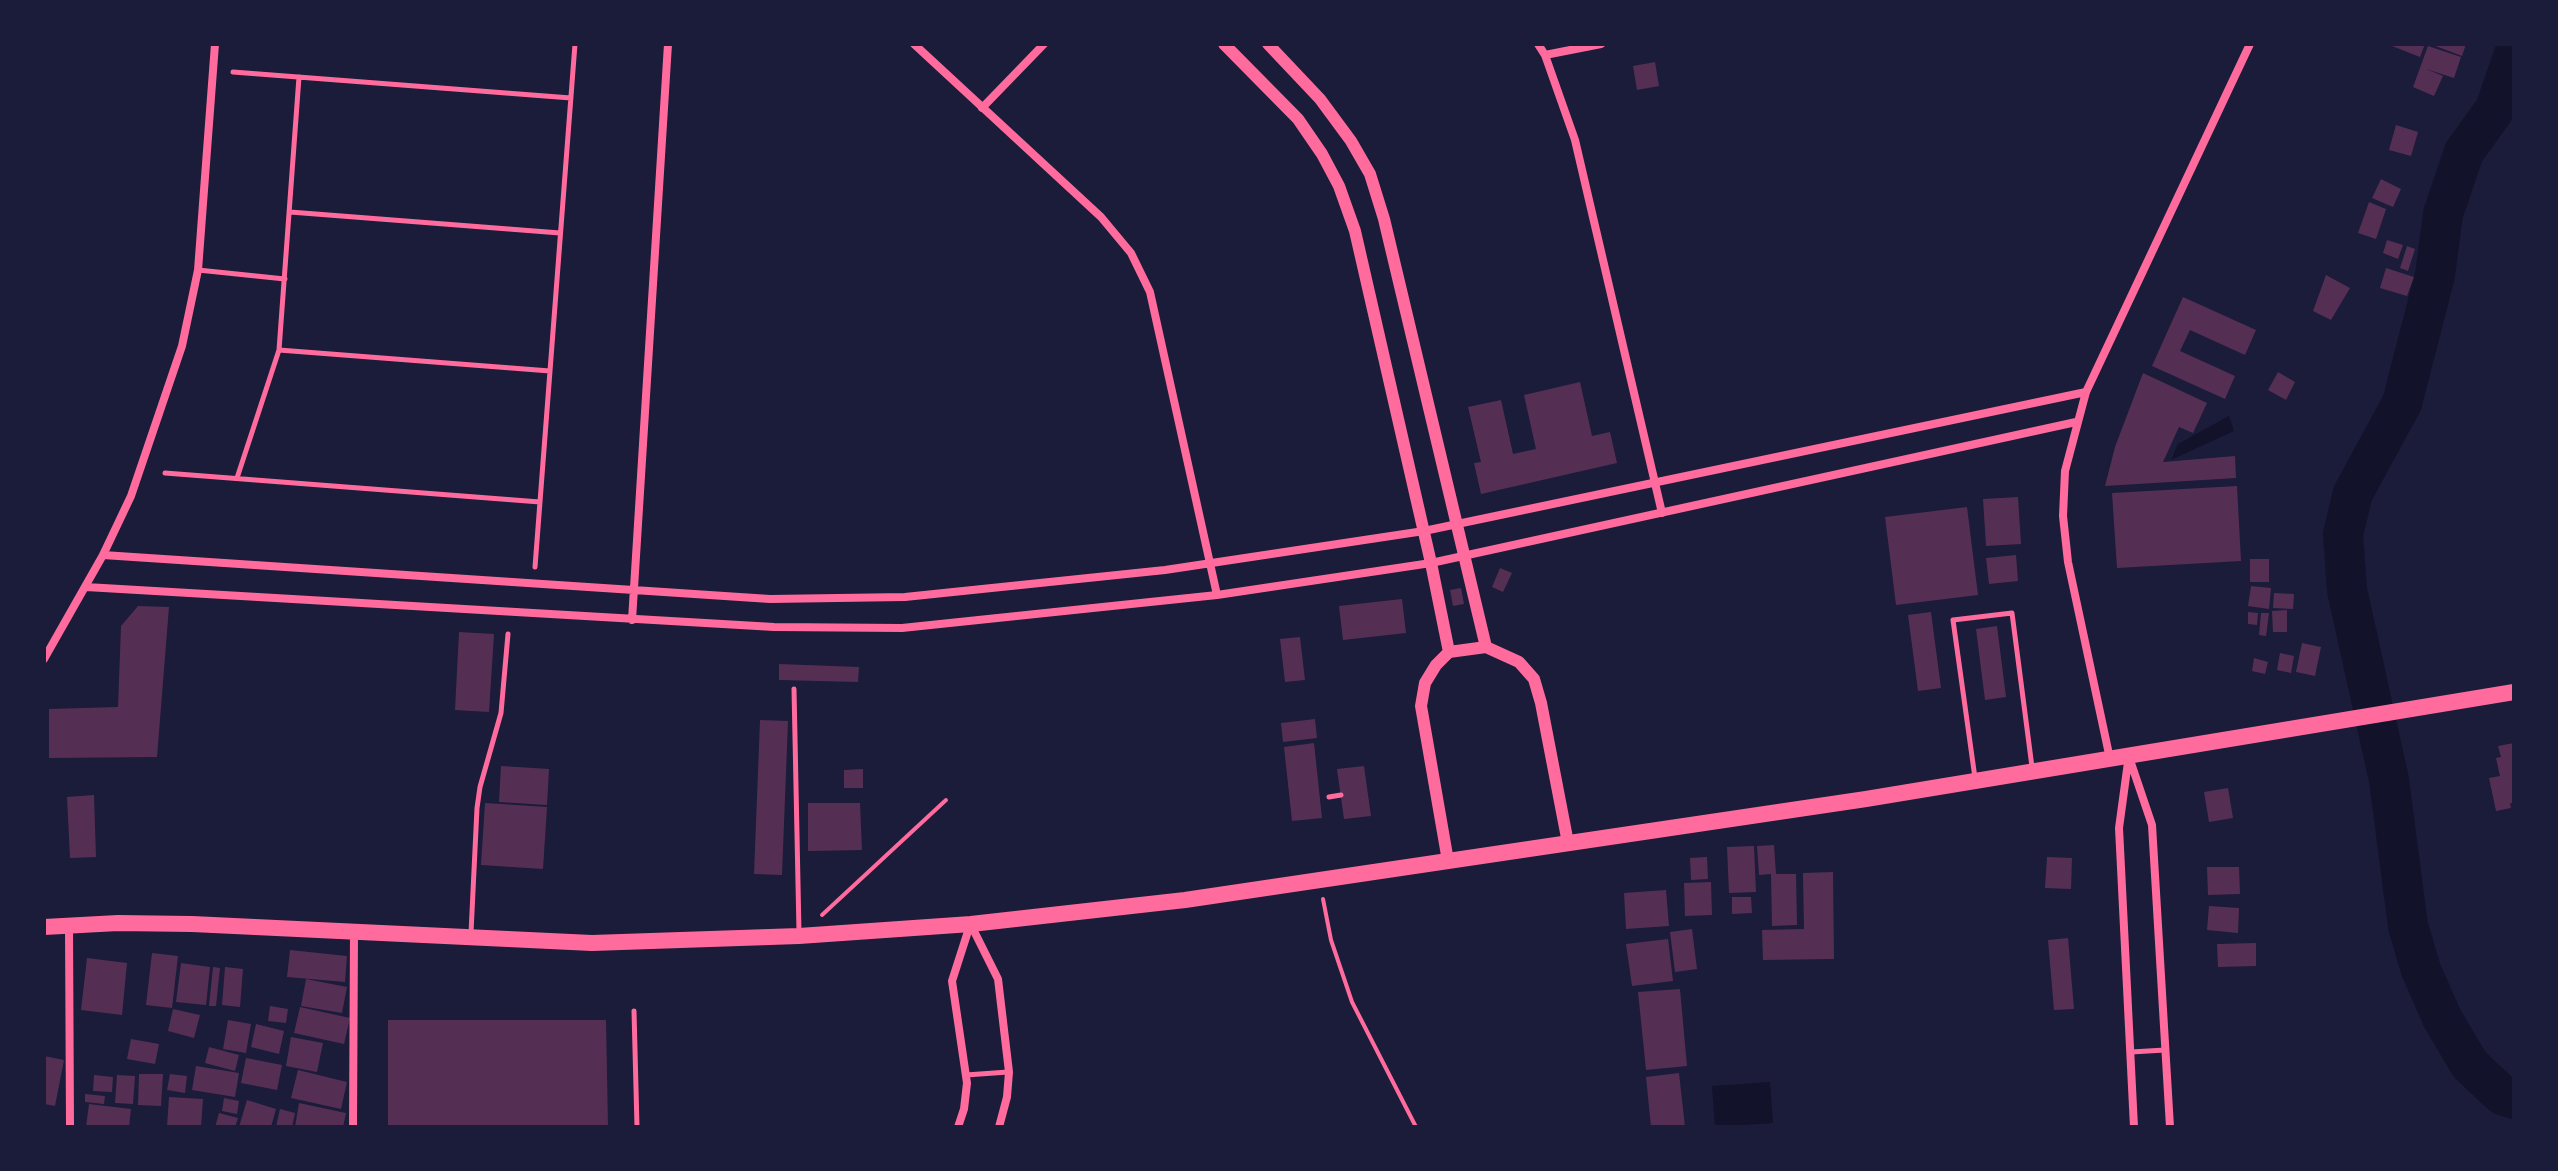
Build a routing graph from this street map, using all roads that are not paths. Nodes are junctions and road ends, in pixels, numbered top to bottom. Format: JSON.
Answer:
{"nodes":[{"id":1,"x":215,"y":44,"type":"edge"},
{"id":2,"x":575,"y":44,"type":"edge"},
{"id":3,"x":668,"y":44,"type":"edge"},
{"id":4,"x":914,"y":44,"type":"edge"},
{"id":5,"x":1044,"y":44,"type":"edge"},
{"id":6,"x":1224,"y":44,"type":"edge"},
{"id":7,"x":1268,"y":44,"type":"edge"},
{"id":8,"x":1538,"y":44,"type":"edge"},
{"id":9,"x":1601,"y":44,"type":"edge"},
{"id":10,"x":2250,"y":44,"type":"edge"},
{"id":11,"x":1545,"y":55,"type":"junction"},
{"id":12,"x":233,"y":72,"type":"dead end"},
{"id":13,"x":299,"y":77,"type":"junction"},
{"id":14,"x":571,"y":98,"type":"junction"},
{"id":15,"x":982,"y":108,"type":"junction"},
{"id":16,"x":290,"y":212,"type":"junction"},
{"id":17,"x":560,"y":233,"type":"junction"},
{"id":18,"x":198,"y":270,"type":"junction"},
{"id":19,"x":285,"y":279,"type":"junction"},
{"id":20,"x":279,"y":350,"type":"junction"},
{"id":21,"x":550,"y":371,"type":"junction"},
{"id":22,"x":2086,"y":392,"type":"junction"},
{"id":23,"x":2076,"y":422,"type":"junction"},
{"id":24,"x":165,"y":473,"type":"dead end"},
{"id":25,"x":237,"y":478,"type":"junction"},
{"id":26,"x":1656,"y":483,"type":"junction"},
{"id":27,"x":540,"y":502,"type":"junction"},
{"id":28,"x":1662,"y":513,"type":"junction"},
{"id":29,"x":1457,"y":524,"type":"junction"},
{"id":30,"x":1424,"y":531,"type":"junction"},
{"id":31,"x":103,"y":555,"type":"junction"},
{"id":32,"x":1465,"y":555,"type":"junction"},
{"id":33,"x":1210,"y":563,"type":"junction"},
{"id":34,"x":1431,"y":563,"type":"junction"},
{"id":35,"x":535,"y":567,"type":"dead end"},
{"id":36,"x":86,"y":587,"type":"junction"},
{"id":37,"x":634,"y":589,"type":"junction"},
{"id":38,"x":1217,"y":595,"type":"junction"},
{"id":39,"x":632,"y":620,"type":"junction"},
{"id":40,"x":508,"y":634,"type":"dead end"},
{"id":41,"x":1486,"y":647,"type":"junction"},
{"id":42,"x":1449,"y":652,"type":"junction"},
{"id":43,"x":44,"y":659,"type":"edge"},
{"id":44,"x":794,"y":689,"type":"dead end"},
{"id":45,"x":2514,"y":692,"type":"edge"},
{"id":46,"x":2129,"y":757,"type":"junction"},
{"id":47,"x":2110,"y":760,"type":"junction"},
{"id":48,"x":2033,"y":772,"type":"junction"},
{"id":49,"x":1975,"y":781,"type":"junction"},
{"id":50,"x":1341,"y":795,"type":"dead end"},
{"id":51,"x":1329,"y":797,"type":"dead end"},
{"id":52,"x":1568,"y":843,"type":"junction"},
{"id":53,"x":1448,"y":861,"type":"junction"},
{"id":54,"x":971,"y":924,"type":"junction"},
{"id":55,"x":69,"y":925,"type":"junction"},
{"id":56,"x":44,"y":927,"type":"edge"},
{"id":57,"x":354,"y":931,"type":"junction"},
{"id":58,"x":799,"y":936,"type":"junction"},
{"id":59,"x":471,"y":939,"type":"junction"},
{"id":60,"x":634,"y":1011,"type":"dead end"},
{"id":61,"x":2166,"y":1050,"type":"junction"},
{"id":62,"x":2130,"y":1052,"type":"junction"},
{"id":63,"x":1009,"y":1072,"type":"junction"},
{"id":64,"x":966,"y":1075,"type":"junction"},
{"id":65,"x":70,"y":1127,"type":"edge"},
{"id":66,"x":353,"y":1127,"type":"edge"},
{"id":67,"x":637,"y":1127,"type":"edge"},
{"id":68,"x":958,"y":1127,"type":"edge"},
{"id":69,"x":999,"y":1127,"type":"edge"},
{"id":70,"x":2134,"y":1127,"type":"edge"},
{"id":71,"x":2170,"y":1127,"type":"edge"}],
"edges":[{"from":1,"to":18,"type":"street"},
{"from":2,"to":14,"type":"lane"},
{"from":3,"to":37,"type":"street"},
{"from":4,"to":15,"type":"street"},
{"from":5,"to":15,"type":"street"},
{"from":6,"to":30,"type":"street"},
{"from":7,"to":29,"type":"street"},
{"from":8,"to":11,"type":"street"},
{"from":9,"to":11,"type":"street"},
{"from":10,"to":22,"type":"street"},
{"from":11,"to":26,"type":"street"},
{"from":12,"to":13,"type":"lane"},
{"from":13,"to":14,"type":"lane"},
{"from":13,"to":16,"type":"lane"},
{"from":14,"to":17,"type":"lane"},
{"from":15,"to":33,"type":"street"},
{"from":16,"to":17,"type":"lane"},
{"from":16,"to":19,"type":"lane"},
{"from":17,"to":21,"type":"lane"},
{"from":18,"to":19,"type":"lane"},
{"from":18,"to":31,"type":"street"},
{"from":19,"to":20,"type":"lane"},
{"from":20,"to":21,"type":"lane"},
{"from":20,"to":25,"type":"lane"},
{"from":21,"to":27,"type":"lane"},
{"from":22,"to":23,"type":"street"},
{"from":22,"to":26,"type":"street"},
{"from":23,"to":28,"type":"street"},
{"from":23,"to":47,"type":"street"},
{"from":24,"to":25,"type":"lane"},
{"from":25,"to":27,"type":"lane"},
{"from":26,"to":28,"type":"street"},
{"from":26,"to":29,"type":"street"},
{"from":27,"to":35,"type":"lane"},
{"from":28,"to":32,"type":"street"},
{"from":29,"to":30,"type":"street"},
{"from":29,"to":32,"type":"street"},
{"from":30,"to":33,"type":"street"},
{"from":30,"to":34,"type":"street"},
{"from":31,"to":36,"type":"street"},
{"from":31,"to":37,"type":"street"},
{"from":32,"to":34,"type":"street"},
{"from":32,"to":41,"type":"street"},
{"from":33,"to":37,"type":"street"},
{"from":33,"to":38,"type":"street"},
{"from":34,"to":38,"type":"street"},
{"from":34,"to":42,"type":"street"},
{"from":36,"to":39,"type":"street"},
{"from":36,"to":43,"type":"street"},
{"from":37,"to":39,"type":"street"},
{"from":38,"to":39,"type":"street"},
{"from":40,"to":59,"type":"lane"},
{"from":41,"to":42,"type":"street"},
{"from":41,"to":52,"type":"street"},
{"from":42,"to":53,"type":"street"},
{"from":44,"to":58,"type":"lane"},
{"from":45,"to":46,"type":"main road"},
{"from":46,"to":47,"type":"main road"},
{"from":46,"to":61,"type":"street"},
{"from":46,"to":62,"type":"street"},
{"from":47,"to":48,"type":"main road"},
{"from":48,"to":49,"type":"main road"},
{"from":48,"to":49,"type":"lane"},
{"from":49,"to":52,"type":"main road"},
{"from":50,"to":51,"type":"lane"},
{"from":52,"to":53,"type":"main road"},
{"from":53,"to":54,"type":"main road"},
{"from":54,"to":58,"type":"main road"},
{"from":54,"to":63,"type":"street"},
{"from":54,"to":64,"type":"street"},
{"from":55,"to":56,"type":"main road"},
{"from":55,"to":57,"type":"main road"},
{"from":55,"to":65,"type":"street"},
{"from":57,"to":59,"type":"main road"},
{"from":57,"to":66,"type":"street"},
{"from":58,"to":59,"type":"main road"},
{"from":60,"to":67,"type":"lane"},
{"from":61,"to":62,"type":"lane"},
{"from":61,"to":71,"type":"street"},
{"from":62,"to":70,"type":"street"},
{"from":63,"to":64,"type":"lane"},
{"from":63,"to":69,"type":"street"},
{"from":64,"to":68,"type":"street"}]}
